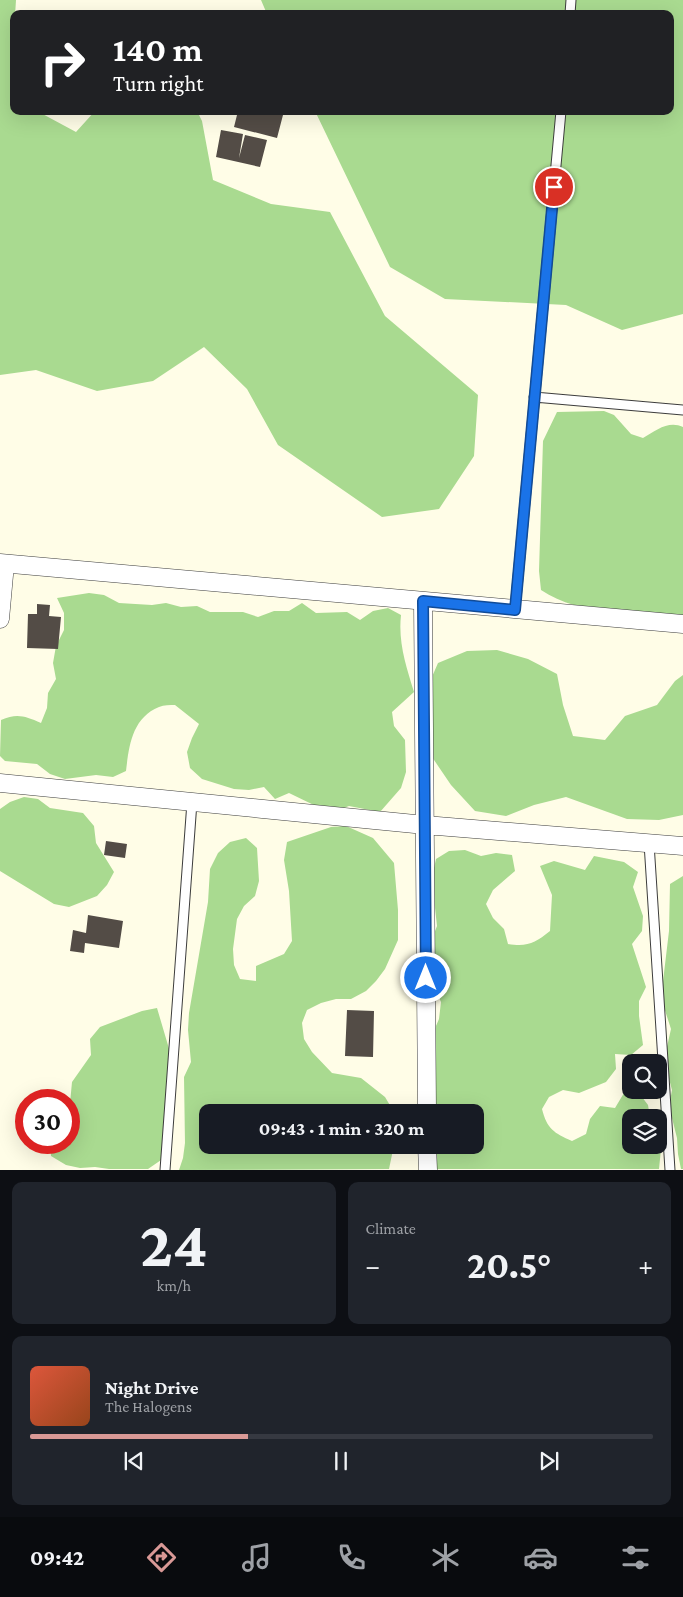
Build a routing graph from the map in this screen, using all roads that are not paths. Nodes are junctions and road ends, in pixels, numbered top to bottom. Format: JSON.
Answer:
{"nodes":[{"id":1,"x":561,"y":115,"type":"edge"},
{"id":2,"x":534,"y":397,"type":"junction"},
{"id":3,"x":683,"y":410,"type":"edge"},
{"id":4,"x":3,"y":564,"type":"edge"},
{"id":5,"x":423,"y":601,"type":"junction"},
{"id":6,"x":515,"y":610,"type":"junction"},
{"id":7,"x":0,"y":619,"type":"edge"},
{"id":8,"x":683,"y":624,"type":"edge"},
{"id":9,"x":0,"y":783,"type":"edge"},
{"id":10,"x":192,"y":802,"type":"junction"},
{"id":11,"x":425,"y":825,"type":"junction"},
{"id":12,"x":649,"y":843,"type":"junction"},
{"id":13,"x":683,"y":846,"type":"edge"},
{"id":14,"x":427,"y":1104,"type":"edge"},
{"id":15,"x":427,"y":1154,"type":"edge"},
{"id":16,"x":165,"y":1170,"type":"edge"},
{"id":17,"x":428,"y":1170,"type":"edge"},
{"id":18,"x":670,"y":1170,"type":"edge"}],
"edges":[{"from":1,"to":2,"type":"lane"},
{"from":2,"to":3,"type":"lane"},
{"from":2,"to":6,"type":"lane"},
{"from":4,"to":5,"type":"street"},
{"from":4,"to":7,"type":"street"},
{"from":5,"to":6,"type":"street"},
{"from":5,"to":11,"type":"street"},
{"from":6,"to":8,"type":"street"},
{"from":9,"to":10,"type":"street"},
{"from":10,"to":11,"type":"street"},
{"from":10,"to":16,"type":"lane"},
{"from":11,"to":12,"type":"street"},
{"from":11,"to":14,"type":"street"},
{"from":12,"to":13,"type":"street"},
{"from":12,"to":18,"type":"lane"},
{"from":15,"to":17,"type":"street"}]}
